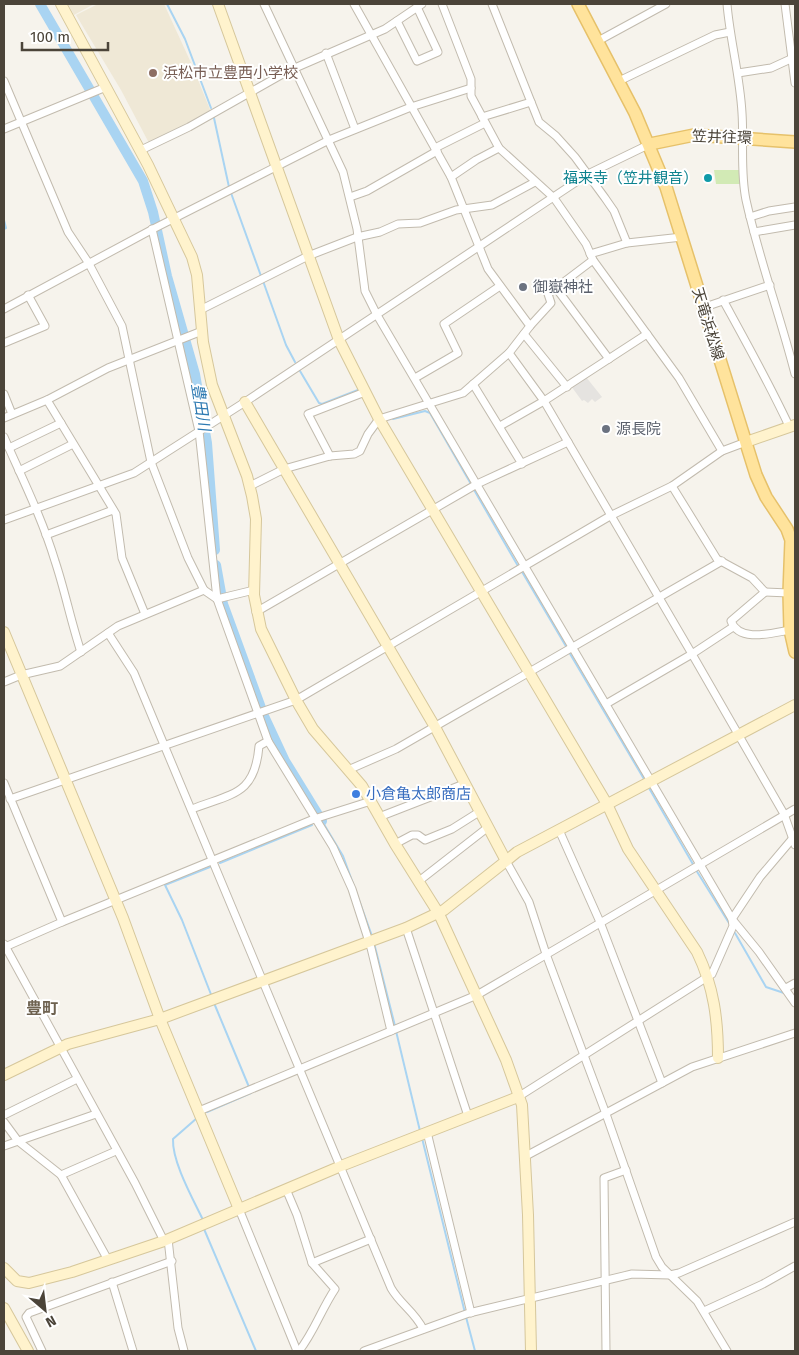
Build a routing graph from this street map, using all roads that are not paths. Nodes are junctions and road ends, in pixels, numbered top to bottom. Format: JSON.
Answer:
{"nodes":[{"id":1,"x":61,"y":4,"type":"edge"},
{"id":2,"x":218,"y":4,"type":"edge"},
{"id":3,"x":264,"y":4,"type":"edge"},
{"id":4,"x":354,"y":4,"type":"edge"},
{"id":5,"x":442,"y":4,"type":"edge"},
{"id":6,"x":492,"y":4,"type":"edge"},
{"id":7,"x":578,"y":4,"type":"edge"},
{"id":8,"x":666,"y":4,"type":"edge"},
{"id":9,"x":727,"y":4,"type":"edge"},
{"id":10,"x":785,"y":4,"type":"edge"},
{"id":11,"x":420,"y":5,"type":"edge"},
{"id":12,"x":397,"y":21,"type":"junction"},
{"id":13,"x":730,"y":32,"type":"junction"},
{"id":14,"x":370,"y":34,"type":"junction"},
{"id":15,"x":598,"y":41,"type":"junction"},
{"id":16,"x":326,"y":53,"type":"junction"},
{"id":17,"x":794,"y":58,"type":"edge"},
{"id":18,"x":293,"y":69,"type":"junction"},
{"id":19,"x":738,"y":73,"type":"junction"},
{"id":20,"x":4,"y":81,"type":"edge"},
{"id":21,"x":620,"y":81,"type":"junction"},
{"id":22,"x":795,"y":83,"type":"edge"},
{"id":23,"x":471,"y":88,"type":"junction"},
{"id":24,"x":101,"y":89,"type":"junction"},
{"id":25,"x":250,"y":94,"type":"junction"},
{"id":26,"x":531,"y":102,"type":"junction"},
{"id":27,"x":412,"y":107,"type":"junction"},
{"id":28,"x":484,"y":120,"type":"junction"},
{"id":29,"x":21,"y":122,"type":"junction"},
{"id":30,"x":4,"y":129,"type":"edge"},
{"id":31,"x":355,"y":129,"type":"junction"},
{"id":32,"x":742,"y":138,"type":"junction"},
{"id":33,"x":329,"y":140,"type":"junction"},
{"id":34,"x":795,"y":142,"type":"edge"},
{"id":35,"x":650,"y":144,"type":"junction"},
{"id":36,"x":499,"y":148,"type":"junction"},
{"id":37,"x":141,"y":150,"type":"junction"},
{"id":38,"x":436,"y":150,"type":"junction"},
{"id":39,"x":276,"y":167,"type":"junction"},
{"id":40,"x":588,"y":174,"type":"junction"},
{"id":41,"x":451,"y":177,"type":"junction"},
{"id":42,"x":535,"y":182,"type":"junction"},
{"id":43,"x":350,"y":197,"type":"junction"},
{"id":44,"x":554,"y":198,"type":"junction"},
{"id":45,"x":795,"y":207,"type":"edge"},
{"id":46,"x":464,"y":208,"type":"junction"},
{"id":47,"x":750,"y":217,"type":"junction"},
{"id":48,"x":174,"y":218,"type":"junction"},
{"id":49,"x":795,"y":225,"type":"edge"},
{"id":50,"x":152,"y":229,"type":"junction"},
{"id":51,"x":754,"y":232,"type":"junction"},
{"id":52,"x":682,"y":237,"type":"junction"},
{"id":53,"x":357,"y":238,"type":"junction"},
{"id":54,"x":628,"y":243,"type":"junction"},
{"id":55,"x":480,"y":247,"type":"junction"},
{"id":56,"x":308,"y":256,"type":"junction"},
{"id":57,"x":591,"y":257,"type":"junction"},
{"id":58,"x":88,"y":262,"type":"junction"},
{"id":59,"x":770,"y":284,"type":"junction"},
{"id":60,"x":500,"y":286,"type":"junction"},
{"id":61,"x":556,"y":288,"type":"junction"},
{"id":62,"x":28,"y":295,"type":"junction"},
{"id":63,"x":723,"y":300,"type":"junction"},
{"id":64,"x":702,"y":308,"type":"junction"},
{"id":65,"x":4,"y":309,"type":"edge"},
{"id":66,"x":202,"y":310,"type":"junction"},
{"id":67,"x":377,"y":315,"type":"junction"},
{"id":68,"x":530,"y":326,"type":"junction"},
{"id":69,"x":202,"y":331,"type":"junction"},
{"id":70,"x":524,"y":334,"type":"junction"},
{"id":71,"x":647,"y":334,"type":"junction"},
{"id":72,"x":179,"y":340,"type":"junction"},
{"id":73,"x":339,"y":340,"type":"junction"},
{"id":74,"x":4,"y":343,"type":"edge"},
{"id":75,"x":509,"y":353,"type":"junction"},
{"id":76,"x":128,"y":359,"type":"junction"},
{"id":77,"x":609,"y":359,"type":"junction"},
{"id":78,"x":795,"y":374,"type":"edge"},
{"id":79,"x":416,"y":378,"type":"junction"},
{"id":80,"x":474,"y":384,"type":"junction"},
{"id":81,"x":567,"y":386,"type":"junction"},
{"id":82,"x":365,"y":392,"type":"junction"},
{"id":83,"x":4,"y":394,"type":"edge"},
{"id":84,"x":47,"y":400,"type":"junction"},
{"id":85,"x":544,"y":401,"type":"junction"},
{"id":86,"x":245,"y":402,"type":"junction"},
{"id":87,"x":430,"y":404,"type":"junction"},
{"id":88,"x":12,"y":414,"type":"junction"},
{"id":89,"x":222,"y":416,"type":"junction"},
{"id":90,"x":4,"y":418,"type":"edge"},
{"id":91,"x":380,"y":419,"type":"junction"},
{"id":92,"x":61,"y":423,"type":"junction"},
{"id":93,"x":500,"y":426,"type":"junction"},
{"id":94,"x":792,"y":426,"type":"edge"},
{"id":95,"x":200,"y":430,"type":"junction"},
{"id":96,"x":4,"y":438,"type":"edge"},
{"id":97,"x":568,"y":442,"type":"junction"},
{"id":98,"x":746,"y":442,"type":"junction"},
{"id":99,"x":73,"y":444,"type":"junction"},
{"id":100,"x":9,"y":448,"type":"junction"},
{"id":101,"x":722,"y":451,"type":"junction"},
{"id":102,"x":330,"y":456,"type":"junction"},
{"id":103,"x":151,"y":462,"type":"junction"},
{"id":104,"x":522,"y":464,"type":"junction"},
{"id":105,"x":284,"y":469,"type":"junction"},
{"id":106,"x":19,"y":471,"type":"junction"},
{"id":107,"x":250,"y":486,"type":"junction"},
{"id":108,"x":474,"y":486,"type":"junction"},
{"id":109,"x":672,"y":486,"type":"junction"},
{"id":110,"x":99,"y":487,"type":"junction"},
{"id":111,"x":36,"y":509,"type":"junction"},
{"id":112,"x":434,"y":509,"type":"junction"},
{"id":113,"x":113,"y":510,"type":"junction"},
{"id":114,"x":610,"y":516,"type":"junction"},
{"id":115,"x":4,"y":520,"type":"edge"},
{"id":116,"x":46,"y":535,"type":"junction"},
{"id":117,"x":793,"y":540,"type":"edge"},
{"id":118,"x":722,"y":561,"type":"junction"},
{"id":119,"x":340,"y":564,"type":"junction"},
{"id":120,"x":522,"y":568,"type":"junction"},
{"id":121,"x":204,"y":590,"type":"junction"},
{"id":122,"x":254,"y":590,"type":"junction"},
{"id":123,"x":482,"y":591,"type":"junction"},
{"id":124,"x":765,"y":592,"type":"junction"},
{"id":125,"x":789,"y":593,"type":"junction"},
{"id":126,"x":658,"y":597,"type":"junction"},
{"id":127,"x":217,"y":599,"type":"junction"},
{"id":128,"x":256,"y":612,"type":"junction"},
{"id":129,"x":145,"y":614,"type":"junction"},
{"id":130,"x":733,"y":627,"type":"junction"},
{"id":131,"x":790,"y":630,"type":"junction"},
{"id":132,"x":4,"y":632,"type":"edge"},
{"id":133,"x":108,"y":633,"type":"junction"},
{"id":134,"x":388,"y":646,"type":"junction"},
{"id":135,"x":795,"y":647,"type":"edge"},
{"id":136,"x":570,"y":650,"type":"junction"},
{"id":137,"x":81,"y":652,"type":"junction"},
{"id":138,"x":692,"y":654,"type":"junction"},
{"id":139,"x":530,"y":673,"type":"junction"},
{"id":140,"x":21,"y":674,"type":"junction"},
{"id":141,"x":4,"y":682,"type":"edge"},
{"id":142,"x":296,"y":700,"type":"junction"},
{"id":143,"x":606,"y":704,"type":"junction"},
{"id":144,"x":795,"y":705,"type":"edge"},
{"id":145,"x":258,"y":713,"type":"junction"},
{"id":146,"x":435,"y":728,"type":"junction"},
{"id":147,"x":738,"y":734,"type":"junction"},
{"id":148,"x":268,"y":740,"type":"junction"},
{"id":149,"x":165,"y":745,"type":"junction"},
{"id":150,"x":348,"y":770,"type":"junction"},
{"id":151,"x":66,"y":779,"type":"junction"},
{"id":152,"x":651,"y":781,"type":"junction"},
{"id":153,"x":4,"y":784,"type":"edge"},
{"id":154,"x":464,"y":784,"type":"junction"},
{"id":155,"x":10,"y":799,"type":"junction"},
{"id":156,"x":370,"y":801,"type":"junction"},
{"id":157,"x":607,"y":804,"type":"junction"},
{"id":158,"x":192,"y":809,"type":"junction"},
{"id":159,"x":795,"y":809,"type":"edge"},
{"id":160,"x":479,"y":812,"type":"junction"},
{"id":161,"x":784,"y":814,"type":"junction"},
{"id":162,"x":379,"y":817,"type":"junction"},
{"id":163,"x":315,"y":819,"type":"junction"},
{"id":164,"x":487,"y":828,"type":"junction"},
{"id":165,"x":559,"y":830,"type":"junction"},
{"id":166,"x":794,"y":841,"type":"edge"},
{"id":167,"x":394,"y":844,"type":"junction"},
{"id":168,"x":213,"y":860,"type":"junction"},
{"id":169,"x":506,"y":861,"type":"junction"},
{"id":170,"x":696,"y":866,"type":"junction"},
{"id":171,"x":419,"y":881,"type":"junction"},
{"id":172,"x":655,"y":890,"type":"junction"},
{"id":173,"x":116,"y":900,"type":"junction"},
{"id":174,"x":439,"y":914,"type":"junction"},
{"id":175,"x":732,"y":919,"type":"junction"},
{"id":176,"x":62,"y":922,"type":"junction"},
{"id":177,"x":600,"y":922,"type":"junction"},
{"id":178,"x":406,"y":928,"type":"junction"},
{"id":179,"x":372,"y":940,"type":"junction"},
{"id":180,"x":4,"y":946,"type":"edge"},
{"id":181,"x":546,"y":954,"type":"junction"},
{"id":182,"x":707,"y":977,"type":"junction"},
{"id":183,"x":263,"y":981,"type":"junction"},
{"id":184,"x":795,"y":983,"type":"edge"},
{"id":185,"x":786,"y":988,"type":"junction"},
{"id":186,"x":477,"y":995,"type":"junction"},
{"id":187,"x":795,"y":1003,"type":"edge"},
{"id":188,"x":434,"y":1013,"type":"junction"},
{"id":189,"x":160,"y":1019,"type":"junction"},
{"id":190,"x":638,"y":1020,"type":"junction"},
{"id":191,"x":394,"y":1030,"type":"junction"},
{"id":192,"x":795,"y":1032,"type":"edge"},
{"id":193,"x":60,"y":1048,"type":"junction"},
{"id":194,"x":584,"y":1055,"type":"junction"},
{"id":195,"x":718,"y":1058,"type":"junction"},
{"id":196,"x":300,"y":1069,"type":"junction"},
{"id":197,"x":4,"y":1075,"type":"edge"},
{"id":198,"x":77,"y":1079,"type":"junction"},
{"id":199,"x":662,"y":1083,"type":"junction"},
{"id":200,"x":518,"y":1097,"type":"junction"},
{"id":201,"x":199,"y":1111,"type":"junction"},
{"id":202,"x":96,"y":1114,"type":"junction"},
{"id":203,"x":606,"y":1114,"type":"junction"},
{"id":204,"x":4,"y":1115,"type":"edge"},
{"id":205,"x":468,"y":1116,"type":"junction"},
{"id":206,"x":4,"y":1122,"type":"edge"},
{"id":207,"x":423,"y":1133,"type":"junction"},
{"id":208,"x":16,"y":1142,"type":"junction"},
{"id":209,"x":4,"y":1146,"type":"edge"},
{"id":210,"x":116,"y":1151,"type":"junction"},
{"id":211,"x":524,"y":1157,"type":"junction"},
{"id":212,"x":341,"y":1166,"type":"junction"},
{"id":213,"x":626,"y":1170,"type":"junction"},
{"id":214,"x":61,"y":1175,"type":"junction"},
{"id":215,"x":286,"y":1189,"type":"junction"},
{"id":216,"x":239,"y":1209,"type":"junction"},
{"id":217,"x":795,"y":1222,"type":"edge"},
{"id":218,"x":371,"y":1239,"type":"junction"},
{"id":219,"x":166,"y":1240,"type":"junction"},
{"id":220,"x":107,"y":1258,"type":"junction"},
{"id":221,"x":172,"y":1261,"type":"junction"},
{"id":222,"x":312,"y":1263,"type":"junction"},
{"id":223,"x":795,"y":1266,"type":"edge"},
{"id":224,"x":4,"y":1268,"type":"edge"},
{"id":225,"x":670,"y":1275,"type":"junction"},
{"id":226,"x":605,"y":1280,"type":"junction"},
{"id":227,"x":112,"y":1282,"type":"junction"},
{"id":228,"x":531,"y":1298,"type":"junction"},
{"id":229,"x":4,"y":1308,"type":"edge"},
{"id":230,"x":704,"y":1311,"type":"junction"},
{"id":231,"x":468,"y":1314,"type":"junction"},
{"id":232,"x":423,"y":1329,"type":"junction"},
{"id":233,"x":28,"y":1351,"type":"edge"},
{"id":234,"x":42,"y":1351,"type":"edge"},
{"id":235,"x":133,"y":1351,"type":"edge"},
{"id":236,"x":184,"y":1351,"type":"edge"},
{"id":237,"x":298,"y":1351,"type":"edge"},
{"id":238,"x":364,"y":1351,"type":"edge"},
{"id":239,"x":531,"y":1351,"type":"edge"},
{"id":240,"x":606,"y":1351,"type":"edge"},
{"id":241,"x":727,"y":1351,"type":"edge"}],
"edges":[{"from":1,"to":24,"type":"street"},
{"from":2,"to":25,"type":"street"},
{"from":3,"to":18,"type":"street"},
{"from":4,"to":14,"type":"street"},
{"from":5,"to":23,"type":"street"},
{"from":6,"to":26,"type":"street"},
{"from":7,"to":15,"type":"main road","name":"天竜浜松線"},
{"from":8,"to":15,"type":"street"},
{"from":9,"to":13,"type":"street"},
{"from":10,"to":17,"type":"street"},
{"from":11,"to":12,"type":"street"},
{"from":11,"to":12,"type":"street"},
{"from":12,"to":14,"type":"street"},
{"from":13,"to":19,"type":"street"},
{"from":13,"to":21,"type":"street"},
{"from":14,"to":16,"type":"street"},
{"from":14,"to":27,"type":"street"},
{"from":15,"to":21,"type":"main road","name":"天竜浜松線"},
{"from":16,"to":18,"type":"street"},
{"from":16,"to":31,"type":"street"},
{"from":17,"to":19,"type":"street"},
{"from":17,"to":22,"type":"street"},
{"from":18,"to":25,"type":"street"},
{"from":18,"to":33,"type":"street"},
{"from":19,"to":32,"type":"street"},
{"from":20,"to":29,"type":"street"},
{"from":21,"to":35,"type":"main road","name":"天竜浜松線"},
{"from":23,"to":27,"type":"street"},
{"from":23,"to":28,"type":"street"},
{"from":24,"to":29,"type":"street"},
{"from":24,"to":37,"type":"street"},
{"from":25,"to":37,"type":"street"},
{"from":25,"to":39,"type":"street"},
{"from":26,"to":28,"type":"street"},
{"from":26,"to":40,"type":"street"},
{"from":27,"to":31,"type":"street"},
{"from":27,"to":38,"type":"street"},
{"from":28,"to":36,"type":"street"},
{"from":28,"to":38,"type":"street"},
{"from":29,"to":30,"type":"street"},
{"from":29,"to":58,"type":"street"},
{"from":31,"to":33,"type":"street"},
{"from":32,"to":34,"type":"main road","name":"笠井往環"},
{"from":32,"to":35,"type":"main road","name":"笠井往環"},
{"from":32,"to":47,"type":"street"},
{"from":33,"to":39,"type":"street"},
{"from":33,"to":43,"type":"street"},
{"from":35,"to":40,"type":"street"},
{"from":35,"to":52,"type":"main road","name":"天竜浜松線"},
{"from":36,"to":41,"type":"street"},
{"from":36,"to":42,"type":"street"},
{"from":37,"to":48,"type":"street"},
{"from":38,"to":41,"type":"street"},
{"from":38,"to":43,"type":"street"},
{"from":39,"to":48,"type":"street"},
{"from":39,"to":56,"type":"street"},
{"from":40,"to":44,"type":"street"},
{"from":40,"to":54,"type":"street"},
{"from":41,"to":46,"type":"street"},
{"from":42,"to":44,"type":"street"},
{"from":42,"to":46,"type":"street"},
{"from":43,"to":53,"type":"street"},
{"from":44,"to":55,"type":"street"},
{"from":44,"to":57,"type":"street"},
{"from":45,"to":47,"type":"street"},
{"from":46,"to":53,"type":"street"},
{"from":46,"to":55,"type":"street"},
{"from":47,"to":51,"type":"street"},
{"from":48,"to":50,"type":"street"},
{"from":48,"to":66,"type":"street"},
{"from":49,"to":51,"type":"street"},
{"from":50,"to":58,"type":"street"},
{"from":50,"to":72,"type":"street"},
{"from":51,"to":59,"type":"street"},
{"from":52,"to":54,"type":"street"},
{"from":52,"to":64,"type":"main road","name":"天竜浜松線"},
{"from":53,"to":56,"type":"street"},
{"from":53,"to":67,"type":"street"},
{"from":54,"to":57,"type":"street"},
{"from":55,"to":60,"type":"street"},
{"from":55,"to":67,"type":"street"},
{"from":56,"to":66,"type":"street"},
{"from":56,"to":73,"type":"street"},
{"from":57,"to":61,"type":"street"},
{"from":57,"to":71,"type":"street"},
{"from":58,"to":62,"type":"street"},
{"from":58,"to":76,"type":"street"},
{"from":59,"to":63,"type":"street"},
{"from":59,"to":78,"type":"street"},
{"from":60,"to":68,"type":"street"},
{"from":60,"to":79,"type":"street"},
{"from":61,"to":68,"type":"street"},
{"from":61,"to":77,"type":"street"},
{"from":62,"to":65,"type":"street"},
{"from":62,"to":74,"type":"street"},
{"from":63,"to":64,"type":"street"},
{"from":63,"to":94,"type":"street"},
{"from":64,"to":98,"type":"main road","name":"天竜浜松線"},
{"from":66,"to":69,"type":"street"},
{"from":67,"to":73,"type":"street"},
{"from":67,"to":79,"type":"street"},
{"from":68,"to":70,"type":"street"},
{"from":69,"to":72,"type":"street"},
{"from":69,"to":89,"type":"street"},
{"from":70,"to":75,"type":"street"},
{"from":70,"to":81,"type":"street"},
{"from":71,"to":77,"type":"street"},
{"from":71,"to":101,"type":"street"},
{"from":72,"to":76,"type":"street"},
{"from":72,"to":95,"type":"street"},
{"from":73,"to":82,"type":"street"},
{"from":73,"to":86,"type":"street"},
{"from":75,"to":80,"type":"street"},
{"from":75,"to":85,"type":"street"},
{"from":76,"to":84,"type":"street"},
{"from":76,"to":103,"type":"street"},
{"from":77,"to":81,"type":"street"},
{"from":79,"to":87,"type":"street"},
{"from":80,"to":87,"type":"street"},
{"from":80,"to":93,"type":"street"},
{"from":81,"to":85,"type":"street"},
{"from":82,"to":91,"type":"street"},
{"from":82,"to":102,"type":"street"},
{"from":83,"to":88,"type":"street"},
{"from":84,"to":88,"type":"street"},
{"from":84,"to":92,"type":"street"},
{"from":85,"to":93,"type":"street"},
{"from":85,"to":97,"type":"street"},
{"from":86,"to":89,"type":"street"},
{"from":86,"to":105,"type":"street"},
{"from":87,"to":91,"type":"street"},
{"from":87,"to":108,"type":"street"},
{"from":88,"to":90,"type":"street"},
{"from":89,"to":95,"type":"street"},
{"from":89,"to":107,"type":"street"},
{"from":91,"to":102,"type":"street"},
{"from":91,"to":112,"type":"street"},
{"from":92,"to":99,"type":"street"},
{"from":92,"to":100,"type":"street"},
{"from":93,"to":104,"type":"street"},
{"from":94,"to":98,"type":"street"},
{"from":95,"to":103,"type":"street"},
{"from":95,"to":127,"type":"street"},
{"from":96,"to":100,"type":"street"},
{"from":97,"to":104,"type":"street"},
{"from":97,"to":114,"type":"street"},
{"from":98,"to":101,"type":"street"},
{"from":98,"to":117,"type":"main road","name":"天竜浜松線"},
{"from":99,"to":106,"type":"street"},
{"from":99,"to":110,"type":"street"},
{"from":100,"to":106,"type":"street"},
{"from":101,"to":109,"type":"street"},
{"from":102,"to":105,"type":"street"},
{"from":103,"to":110,"type":"street"},
{"from":103,"to":121,"type":"street"},
{"from":104,"to":108,"type":"street"},
{"from":105,"to":107,"type":"street"},
{"from":105,"to":119,"type":"street"},
{"from":106,"to":111,"type":"street"},
{"from":107,"to":122,"type":"street"},
{"from":108,"to":112,"type":"street"},
{"from":108,"to":120,"type":"street"},
{"from":109,"to":114,"type":"street"},
{"from":109,"to":118,"type":"street"},
{"from":110,"to":111,"type":"street"},
{"from":110,"to":113,"type":"street"},
{"from":111,"to":115,"type":"street"},
{"from":111,"to":116,"type":"street"},
{"from":112,"to":119,"type":"street"},
{"from":112,"to":123,"type":"street"},
{"from":113,"to":116,"type":"street"},
{"from":113,"to":129,"type":"street"},
{"from":114,"to":120,"type":"street"},
{"from":114,"to":126,"type":"street"},
{"from":116,"to":137,"type":"street"},
{"from":117,"to":125,"type":"main road","name":"天竜浜松線"},
{"from":118,"to":124,"type":"street"},
{"from":118,"to":126,"type":"street"},
{"from":119,"to":128,"type":"street"},
{"from":119,"to":134,"type":"street"},
{"from":120,"to":123,"type":"street"},
{"from":120,"to":136,"type":"street"},
{"from":121,"to":127,"type":"street"},
{"from":121,"to":129,"type":"street"},
{"from":122,"to":127,"type":"street"},
{"from":122,"to":128,"type":"street"},
{"from":123,"to":134,"type":"street"},
{"from":123,"to":139,"type":"street"},
{"from":124,"to":125,"type":"street"},
{"from":124,"to":130,"type":"street"},
{"from":125,"to":131,"type":"main road","name":"天竜浜松線"},
{"from":126,"to":136,"type":"street"},
{"from":126,"to":138,"type":"street"},
{"from":127,"to":145,"type":"street"},
{"from":128,"to":142,"type":"street"},
{"from":129,"to":133,"type":"street"},
{"from":130,"to":131,"type":"street"},
{"from":130,"to":138,"type":"street"},
{"from":131,"to":135,"type":"main road","name":"天竜浜松線"},
{"from":132,"to":140,"type":"street"},
{"from":133,"to":137,"type":"street"},
{"from":133,"to":149,"type":"street"},
{"from":134,"to":142,"type":"street"},
{"from":134,"to":146,"type":"street"},
{"from":136,"to":139,"type":"street"},
{"from":136,"to":143,"type":"street"},
{"from":137,"to":140,"type":"street"},
{"from":138,"to":143,"type":"street"},
{"from":138,"to":147,"type":"street"},
{"from":139,"to":146,"type":"street"},
{"from":139,"to":157,"type":"street"},
{"from":140,"to":141,"type":"street"},
{"from":140,"to":151,"type":"street"},
{"from":142,"to":145,"type":"street"},
{"from":142,"to":150,"type":"street"},
{"from":143,"to":152,"type":"street"},
{"from":144,"to":147,"type":"street"},
{"from":145,"to":148,"type":"street"},
{"from":145,"to":149,"type":"street"},
{"from":146,"to":150,"type":"street"},
{"from":146,"to":154,"type":"street"},
{"from":147,"to":152,"type":"street"},
{"from":147,"to":161,"type":"street"},
{"from":148,"to":158,"type":"street"},
{"from":148,"to":163,"type":"street"},
{"from":149,"to":151,"type":"street"},
{"from":149,"to":158,"type":"street"},
{"from":150,"to":156,"type":"street"},
{"from":151,"to":155,"type":"street"},
{"from":151,"to":173,"type":"street"},
{"from":152,"to":157,"type":"street"},
{"from":152,"to":170,"type":"street"},
{"from":153,"to":155,"type":"street"},
{"from":154,"to":160,"type":"street"},
{"from":154,"to":162,"type":"street"},
{"from":155,"to":176,"type":"street"},
{"from":156,"to":162,"type":"street"},
{"from":156,"to":163,"type":"street"},
{"from":157,"to":165,"type":"street"},
{"from":157,"to":172,"type":"street"},
{"from":158,"to":168,"type":"street"},
{"from":159,"to":161,"type":"street"},
{"from":160,"to":164,"type":"street"},
{"from":160,"to":167,"type":"street"},
{"from":161,"to":166,"type":"street"},
{"from":161,"to":170,"type":"street"},
{"from":162,"to":167,"type":"street"},
{"from":163,"to":168,"type":"street"},
{"from":163,"to":179,"type":"street"},
{"from":164,"to":169,"type":"street"},
{"from":164,"to":171,"type":"street"},
{"from":165,"to":169,"type":"street"},
{"from":165,"to":177,"type":"street"},
{"from":166,"to":175,"type":"street"},
{"from":167,"to":171,"type":"street"},
{"from":168,"to":173,"type":"street"},
{"from":168,"to":183,"type":"street"},
{"from":169,"to":174,"type":"street"},
{"from":169,"to":181,"type":"street"},
{"from":170,"to":172,"type":"street"},
{"from":170,"to":175,"type":"street"},
{"from":171,"to":174,"type":"street"},
{"from":172,"to":177,"type":"street"},
{"from":172,"to":182,"type":"street"},
{"from":173,"to":176,"type":"street"},
{"from":173,"to":189,"type":"street"},
{"from":174,"to":178,"type":"street"},
{"from":174,"to":186,"type":"street"},
{"from":175,"to":182,"type":"street"},
{"from":175,"to":185,"type":"street"},
{"from":176,"to":180,"type":"street"},
{"from":177,"to":181,"type":"street"},
{"from":177,"to":190,"type":"street"},
{"from":178,"to":179,"type":"street"},
{"from":178,"to":188,"type":"street"},
{"from":179,"to":183,"type":"street"},
{"from":179,"to":191,"type":"street"},
{"from":180,"to":193,"type":"street"},
{"from":181,"to":186,"type":"street"},
{"from":181,"to":194,"type":"street"},
{"from":182,"to":190,"type":"street"},
{"from":182,"to":195,"type":"street"},
{"from":183,"to":189,"type":"street"},
{"from":183,"to":196,"type":"street"},
{"from":184,"to":185,"type":"street"},
{"from":185,"to":187,"type":"street"},
{"from":186,"to":188,"type":"street"},
{"from":186,"to":200,"type":"street"},
{"from":188,"to":191,"type":"street"},
{"from":188,"to":205,"type":"street"},
{"from":189,"to":193,"type":"street"},
{"from":189,"to":201,"type":"street"},
{"from":190,"to":194,"type":"street"},
{"from":190,"to":199,"type":"street"},
{"from":191,"to":196,"type":"street"},
{"from":192,"to":195,"type":"street"},
{"from":193,"to":197,"type":"street"},
{"from":193,"to":198,"type":"street"},
{"from":194,"to":200,"type":"street"},
{"from":194,"to":203,"type":"street"},
{"from":195,"to":199,"type":"street"},
{"from":196,"to":201,"type":"street"},
{"from":196,"to":212,"type":"street"},
{"from":198,"to":202,"type":"street"},
{"from":198,"to":204,"type":"street"},
{"from":199,"to":203,"type":"street"},
{"from":200,"to":205,"type":"street"},
{"from":200,"to":211,"type":"street"},
{"from":201,"to":216,"type":"street"},
{"from":202,"to":208,"type":"street"},
{"from":202,"to":210,"type":"street"},
{"from":203,"to":211,"type":"street"},
{"from":203,"to":213,"type":"street"},
{"from":205,"to":207,"type":"street"},
{"from":206,"to":208,"type":"street"},
{"from":207,"to":212,"type":"street"},
{"from":207,"to":231,"type":"street"},
{"from":208,"to":209,"type":"street"},
{"from":208,"to":214,"type":"street"},
{"from":210,"to":214,"type":"street"},
{"from":210,"to":219,"type":"street"},
{"from":211,"to":228,"type":"street"},
{"from":212,"to":215,"type":"street"},
{"from":212,"to":218,"type":"street"},
{"from":213,"to":225,"type":"street"},
{"from":213,"to":226,"type":"street"},
{"from":214,"to":220,"type":"street"},
{"from":215,"to":216,"type":"street"},
{"from":215,"to":222,"type":"street"},
{"from":216,"to":219,"type":"street"},
{"from":216,"to":237,"type":"street"},
{"from":217,"to":225,"type":"street"},
{"from":218,"to":222,"type":"street"},
{"from":218,"to":232,"type":"street"},
{"from":219,"to":220,"type":"street"},
{"from":219,"to":221,"type":"street"},
{"from":220,"to":224,"type":"street"},
{"from":221,"to":227,"type":"street"},
{"from":221,"to":236,"type":"street"},
{"from":222,"to":237,"type":"street"},
{"from":223,"to":230,"type":"street"},
{"from":225,"to":226,"type":"street"},
{"from":225,"to":230,"type":"street"},
{"from":226,"to":228,"type":"street"},
{"from":226,"to":240,"type":"street"},
{"from":227,"to":234,"type":"street"},
{"from":227,"to":235,"type":"street"},
{"from":228,"to":231,"type":"street"},
{"from":228,"to":239,"type":"street"},
{"from":229,"to":233,"type":"street"},
{"from":230,"to":241,"type":"street"},
{"from":231,"to":232,"type":"street"},
{"from":232,"to":238,"type":"street"}]}
